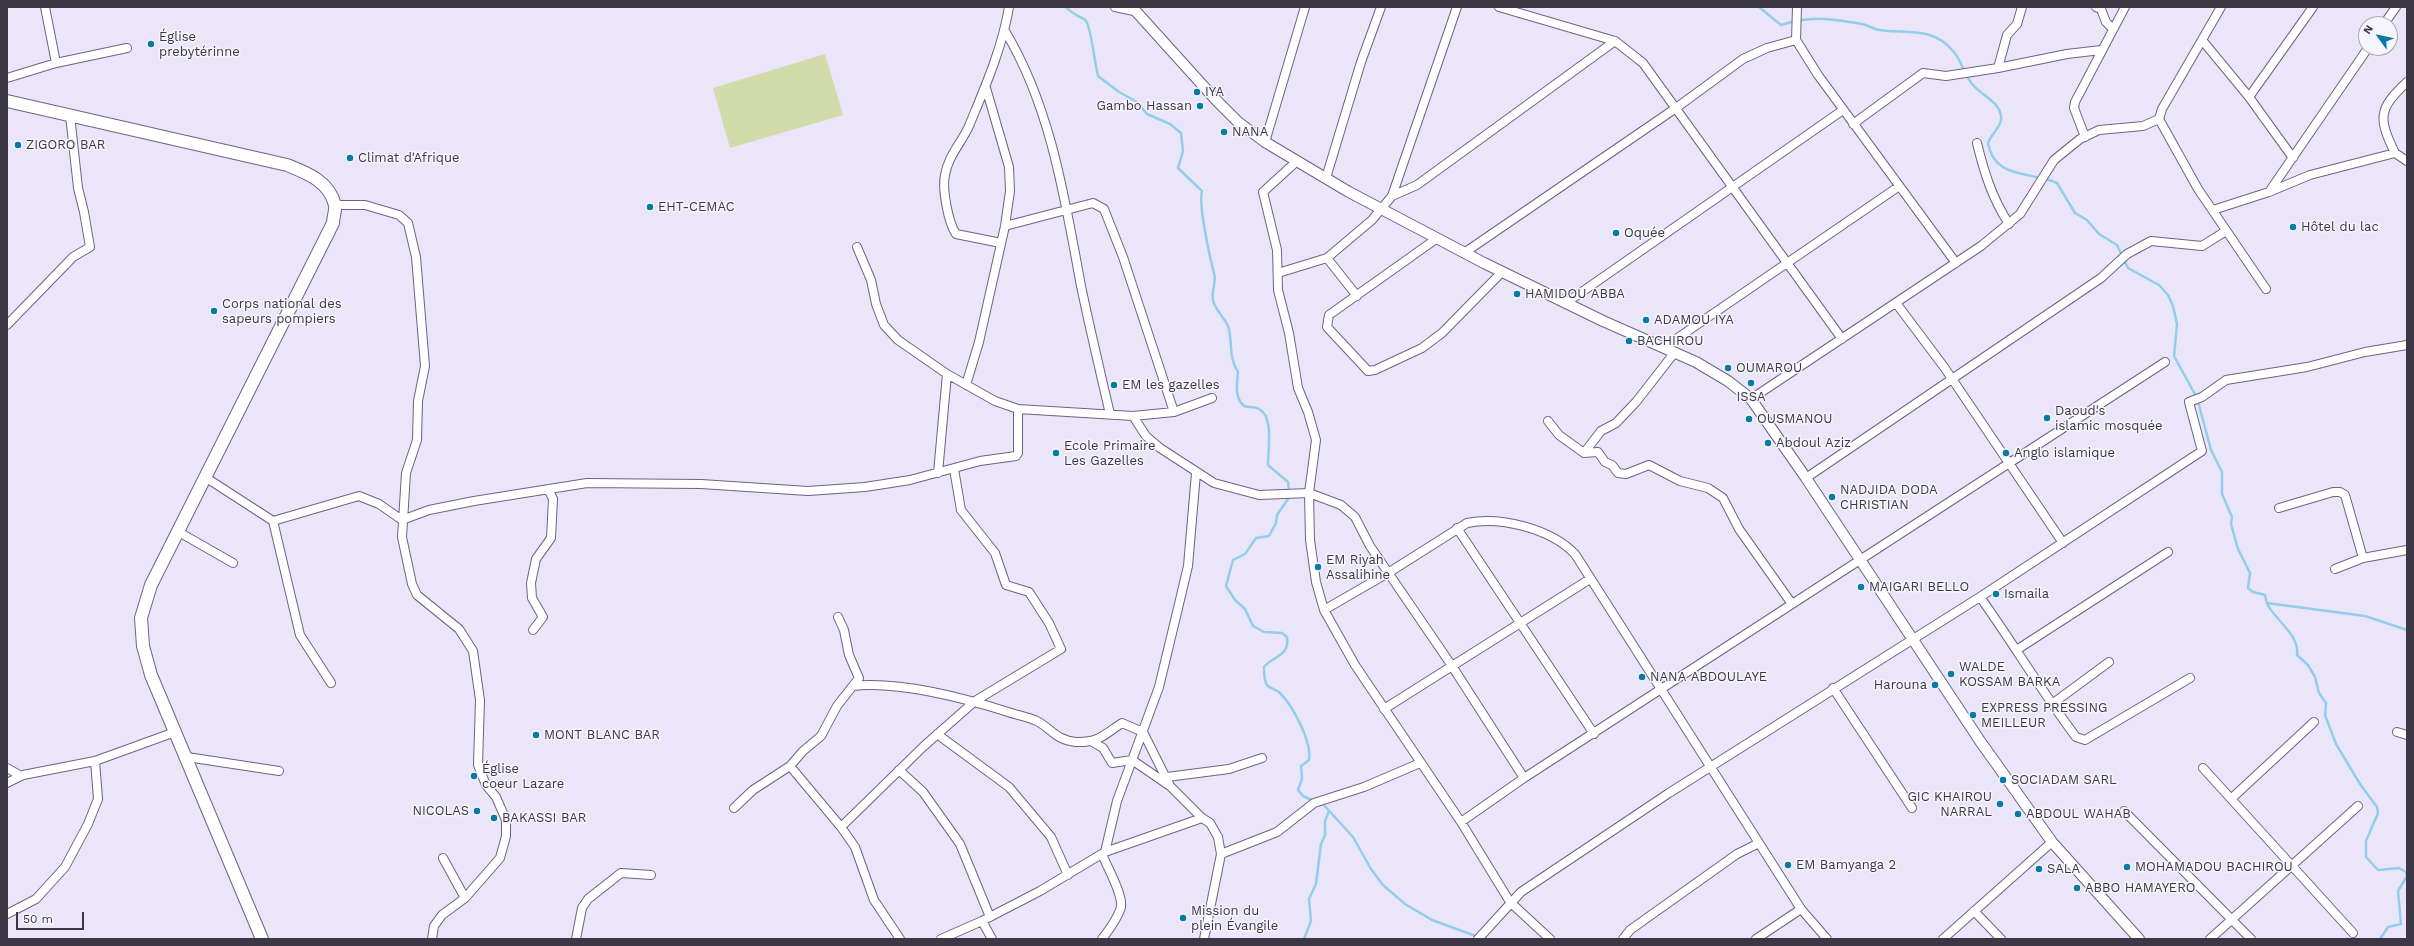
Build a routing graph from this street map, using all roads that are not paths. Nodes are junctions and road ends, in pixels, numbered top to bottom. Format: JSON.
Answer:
{"nodes":[{"id":1,"x":45,"y":7,"type":"edge"},
{"id":2,"x":1009,"y":7,"type":"edge"},
{"id":3,"x":1115,"y":7,"type":"edge"},
{"id":4,"x":1305,"y":7,"type":"edge"},
{"id":5,"x":1381,"y":7,"type":"edge"},
{"id":6,"x":1457,"y":7,"type":"edge"},
{"id":7,"x":1499,"y":7,"type":"edge"},
{"id":8,"x":2022,"y":7,"type":"edge"},
{"id":9,"x":2096,"y":7,"type":"edge"},
{"id":10,"x":2125,"y":7,"type":"edge"},
{"id":11,"x":2220,"y":7,"type":"edge"},
{"id":12,"x":2313,"y":7,"type":"edge"},
{"id":13,"x":2396,"y":7,"type":"edge"},
{"id":14,"x":1797,"y":8,"type":"edge"},
{"id":15,"x":1133,"y":9,"type":"edge"},
{"id":16,"x":2390,"y":16,"type":"edge"},
{"id":17,"x":2113,"y":29,"type":"junction"},
{"id":18,"x":1005,"y":31,"type":"junction"},
{"id":19,"x":1796,"y":36,"type":"junction"},
{"id":20,"x":2202,"y":40,"type":"junction"},
{"id":21,"x":1615,"y":41,"type":"junction"},
{"id":22,"x":127,"y":48,"type":"dead end"},
{"id":23,"x":2101,"y":50,"type":"junction"},
{"id":24,"x":2363,"y":56,"type":"edge"},
{"id":25,"x":56,"y":64,"type":"junction"},
{"id":26,"x":1998,"y":68,"type":"junction"},
{"id":27,"x":7,"y":78,"type":"edge"},
{"id":28,"x":2407,"y":82,"type":"edge"},
{"id":29,"x":986,"y":88,"type":"junction"},
{"id":30,"x":2249,"y":97,"type":"junction"},
{"id":31,"x":7,"y":101,"type":"edge"},
{"id":32,"x":1676,"y":108,"type":"junction"},
{"id":33,"x":1843,"y":110,"type":"junction"},
{"id":34,"x":70,"y":115,"type":"junction"},
{"id":35,"x":2159,"y":118,"type":"junction"},
{"id":36,"x":1853,"y":124,"type":"junction"},
{"id":37,"x":2085,"y":137,"type":"junction"},
{"id":38,"x":1265,"y":142,"type":"junction"},
{"id":39,"x":1977,"y":143,"type":"dead end"},
{"id":40,"x":2395,"y":153,"type":"junction"},
{"id":41,"x":2293,"y":158,"type":"junction"},
{"id":42,"x":2407,"y":161,"type":"edge"},
{"id":43,"x":1297,"y":162,"type":"junction"},
{"id":44,"x":1326,"y":178,"type":"junction"},
{"id":45,"x":1732,"y":186,"type":"junction"},
{"id":46,"x":1898,"y":187,"type":"junction"},
{"id":47,"x":2269,"y":192,"type":"junction"},
{"id":48,"x":1392,"y":196,"type":"junction"},
{"id":49,"x":335,"y":205,"type":"junction"},
{"id":50,"x":1067,"y":210,"type":"junction"},
{"id":51,"x":1381,"y":210,"type":"junction"},
{"id":52,"x":2213,"y":210,"type":"junction"},
{"id":53,"x":2009,"y":224,"type":"junction"},
{"id":54,"x":1005,"y":226,"type":"junction"},
{"id":55,"x":2226,"y":231,"type":"junction"},
{"id":56,"x":1436,"y":239,"type":"junction"},
{"id":57,"x":1001,"y":243,"type":"junction"},
{"id":58,"x":857,"y":247,"type":"dead end"},
{"id":59,"x":1464,"y":253,"type":"junction"},
{"id":60,"x":1327,"y":258,"type":"junction"},
{"id":61,"x":1956,"y":263,"type":"junction"},
{"id":62,"x":1787,"y":264,"type":"junction"},
{"id":63,"x":1502,"y":272,"type":"junction"},
{"id":64,"x":1278,"y":273,"type":"junction"},
{"id":65,"x":2266,"y":289,"type":"dead end"},
{"id":66,"x":1357,"y":296,"type":"junction"},
{"id":67,"x":1566,"y":303,"type":"junction"},
{"id":68,"x":1896,"y":303,"type":"junction"},
{"id":69,"x":7,"y":325,"type":"edge"},
{"id":70,"x":1842,"y":339,"type":"junction"},
{"id":71,"x":2407,"y":345,"type":"edge"},
{"id":72,"x":1663,"y":348,"type":"junction"},
{"id":73,"x":1675,"y":352,"type":"junction"},
{"id":74,"x":2165,"y":362,"type":"dead end"},
{"id":75,"x":947,"y":374,"type":"junction"},
{"id":76,"x":1952,"y":380,"type":"junction"},
{"id":77,"x":966,"y":385,"type":"junction"},
{"id":78,"x":1212,"y":398,"type":"dead end"},
{"id":79,"x":1751,"y":399,"type":"junction"},
{"id":80,"x":1018,"y":410,"type":"junction"},
{"id":81,"x":1174,"y":412,"type":"junction"},
{"id":82,"x":1110,"y":414,"type":"junction"},
{"id":83,"x":1133,"y":416,"type":"junction"},
{"id":84,"x":1548,"y":421,"type":"dead end"},
{"id":85,"x":1584,"y":453,"type":"junction"},
{"id":86,"x":2008,"y":464,"type":"junction"},
{"id":87,"x":954,"y":470,"type":"junction"},
{"id":88,"x":938,"y":473,"type":"junction"},
{"id":89,"x":1196,"y":473,"type":"junction"},
{"id":90,"x":205,"y":477,"type":"junction"},
{"id":91,"x":1806,"y":478,"type":"junction"},
{"id":92,"x":548,"y":489,"type":"junction"},
{"id":93,"x":1309,"y":493,"type":"junction"},
{"id":94,"x":2279,"y":508,"type":"dead end"},
{"id":95,"x":402,"y":520,"type":"junction"},
{"id":96,"x":273,"y":522,"type":"junction"},
{"id":97,"x":1457,"y":528,"type":"junction"},
{"id":98,"x":177,"y":531,"type":"junction"},
{"id":99,"x":2063,"y":543,"type":"junction"},
{"id":100,"x":2407,"y":550,"type":"edge"},
{"id":101,"x":2168,"y":552,"type":"dead end"},
{"id":102,"x":2363,"y":558,"type":"junction"},
{"id":103,"x":1860,"y":561,"type":"junction"},
{"id":104,"x":233,"y":563,"type":"dead end"},
{"id":105,"x":2336,"y":569,"type":"dead end"},
{"id":106,"x":1388,"y":573,"type":"junction"},
{"id":107,"x":1590,"y":579,"type":"junction"},
{"id":108,"x":1980,"y":597,"type":"junction"},
{"id":109,"x":1792,"y":604,"type":"junction"},
{"id":110,"x":1324,"y":610,"type":"junction"},
{"id":111,"x":838,"y":617,"type":"dead end"},
{"id":112,"x":1521,"y":624,"type":"junction"},
{"id":113,"x":533,"y":630,"type":"dead end"},
{"id":114,"x":1912,"y":638,"type":"junction"},
{"id":115,"x":2018,"y":649,"type":"junction"},
{"id":116,"x":2109,"y":662,"type":"dead end"},
{"id":117,"x":1452,"y":666,"type":"junction"},
{"id":118,"x":2190,"y":678,"type":"dead end"},
{"id":119,"x":331,"y":683,"type":"dead end"},
{"id":120,"x":853,"y":686,"type":"junction"},
{"id":121,"x":1833,"y":688,"type":"junction"},
{"id":122,"x":1662,"y":691,"type":"junction"},
{"id":123,"x":974,"y":701,"type":"junction"},
{"id":124,"x":2052,"y":704,"type":"junction"},
{"id":125,"x":1384,"y":709,"type":"junction"},
{"id":126,"x":2314,"y":722,"type":"dead end"},
{"id":127,"x":175,"y":732,"type":"junction"},
{"id":128,"x":1143,"y":732,"type":"junction"},
{"id":129,"x":2397,"y":732,"type":"dead end"},
{"id":130,"x":937,"y":734,"type":"junction"},
{"id":131,"x":1594,"y":734,"type":"junction"},
{"id":132,"x":2407,"y":735,"type":"edge"},
{"id":133,"x":1091,"y":741,"type":"junction"},
{"id":134,"x":187,"y":757,"type":"junction"},
{"id":135,"x":1262,"y":758,"type":"dead end"},
{"id":136,"x":1132,"y":760,"type":"junction"},
{"id":137,"x":95,"y":761,"type":"junction"},
{"id":138,"x":1420,"y":763,"type":"junction"},
{"id":139,"x":790,"y":766,"type":"junction"},
{"id":140,"x":1709,"y":766,"type":"junction"},
{"id":141,"x":7,"y":768,"type":"edge"},
{"id":142,"x":2203,"y":768,"type":"dead end"},
{"id":143,"x":899,"y":770,"type":"junction"},
{"id":144,"x":279,"y":771,"type":"dead end"},
{"id":145,"x":21,"y":776,"type":"junction"},
{"id":146,"x":1167,"y":776,"type":"junction"},
{"id":147,"x":1524,"y":778,"type":"junction"},
{"id":148,"x":7,"y":783,"type":"edge"},
{"id":149,"x":1170,"y":786,"type":"junction"},
{"id":150,"x":2232,"y":798,"type":"junction"},
{"id":151,"x":2358,"y":806,"type":"dead end"},
{"id":152,"x":734,"y":808,"type":"dead end"},
{"id":153,"x":1912,"y":808,"type":"dead end"},
{"id":154,"x":2124,"y":811,"type":"dead end"},
{"id":155,"x":1202,"y":818,"type":"junction"},
{"id":156,"x":1461,"y":822,"type":"junction"},
{"id":157,"x":842,"y":827,"type":"junction"},
{"id":158,"x":2052,"y":842,"type":"junction"},
{"id":159,"x":1759,"y":843,"type":"junction"},
{"id":160,"x":1104,"y":853,"type":"junction"},
{"id":161,"x":1222,"y":854,"type":"junction"},
{"id":162,"x":443,"y":858,"type":"dead end"},
{"id":163,"x":2290,"y":865,"type":"junction"},
{"id":164,"x":1068,"y":874,"type":"junction"},
{"id":165,"x":651,"y":875,"type":"dead end"},
{"id":166,"x":465,"y":898,"type":"junction"},
{"id":167,"x":1510,"y":902,"type":"junction"},
{"id":168,"x":1801,"y":909,"type":"junction"},
{"id":169,"x":1974,"y":911,"type":"junction"},
{"id":170,"x":7,"y":914,"type":"edge"},
{"id":171,"x":2232,"y":918,"type":"junction"},
{"id":172,"x":986,"y":919,"type":"junction"},
{"id":173,"x":2353,"y":933,"type":"dead end"},
{"id":174,"x":1480,"y":936,"type":"edge"},
{"id":175,"x":262,"y":939,"type":"edge"},
{"id":176,"x":432,"y":939,"type":"edge"},
{"id":177,"x":576,"y":939,"type":"edge"},
{"id":178,"x":900,"y":939,"type":"edge"},
{"id":179,"x":941,"y":939,"type":"edge"},
{"id":180,"x":992,"y":939,"type":"edge"},
{"id":181,"x":1102,"y":939,"type":"edge"},
{"id":182,"x":1204,"y":939,"type":"edge"},
{"id":183,"x":1550,"y":939,"type":"edge"},
{"id":184,"x":1623,"y":939,"type":"edge"},
{"id":185,"x":1756,"y":939,"type":"edge"},
{"id":186,"x":1827,"y":939,"type":"edge"},
{"id":187,"x":1943,"y":939,"type":"edge"},
{"id":188,"x":2001,"y":939,"type":"edge"},
{"id":189,"x":2139,"y":939,"type":"edge"},
{"id":190,"x":2210,"y":939,"type":"edge"},
{"id":191,"x":2251,"y":939,"type":"edge"}],
"edges":[{"from":1,"to":25,"type":"street"},
{"from":2,"to":18,"type":"street"},
{"from":3,"to":15,"type":"street"},
{"from":4,"to":38,"type":"street"},
{"from":5,"to":44,"type":"street"},
{"from":6,"to":48,"type":"street"},
{"from":7,"to":21,"type":"street"},
{"from":8,"to":26,"type":"street"},
{"from":9,"to":17,"type":"street"},
{"from":10,"to":17,"type":"street"},
{"from":11,"to":20,"type":"street"},
{"from":12,"to":30,"type":"street"},
{"from":13,"to":16,"type":"street"},
{"from":14,"to":19,"type":"street"},
{"from":15,"to":38,"type":"street"},
{"from":17,"to":23,"type":"street"},
{"from":18,"to":29,"type":"street"},
{"from":18,"to":50,"type":"street"},
{"from":19,"to":32,"type":"street"},
{"from":19,"to":33,"type":"street"},
{"from":20,"to":30,"type":"street"},
{"from":20,"to":35,"type":"street"},
{"from":21,"to":32,"type":"street"},
{"from":21,"to":48,"type":"street"},
{"from":22,"to":25,"type":"street"},
{"from":23,"to":26,"type":"street"},
{"from":23,"to":37,"type":"street"},
{"from":24,"to":41,"type":"street"},
{"from":25,"to":27,"type":"street"},
{"from":26,"to":36,"type":"street"},
{"from":28,"to":40,"type":"street"},
{"from":29,"to":54,"type":"street"},
{"from":29,"to":57,"type":"street"},
{"from":30,"to":41,"type":"street"},
{"from":31,"to":34,"type":"main road"},
{"from":32,"to":45,"type":"street"},
{"from":32,"to":59,"type":"street"},
{"from":33,"to":36,"type":"street"},
{"from":33,"to":45,"type":"street"},
{"from":34,"to":49,"type":"main road"},
{"from":34,"to":69,"type":"street"},
{"from":35,"to":37,"type":"street"},
{"from":35,"to":52,"type":"street"},
{"from":36,"to":46,"type":"street"},
{"from":37,"to":53,"type":"street"},
{"from":38,"to":43,"type":"street"},
{"from":39,"to":53,"type":"street"},
{"from":40,"to":42,"type":"street"},
{"from":40,"to":47,"type":"street"},
{"from":41,"to":47,"type":"street"},
{"from":43,"to":44,"type":"street"},
{"from":43,"to":64,"type":"street"},
{"from":44,"to":51,"type":"street"},
{"from":45,"to":62,"type":"street"},
{"from":45,"to":67,"type":"street"},
{"from":46,"to":61,"type":"street"},
{"from":46,"to":62,"type":"street"},
{"from":47,"to":52,"type":"street"},
{"from":48,"to":51,"type":"street"},
{"from":49,"to":90,"type":"main road"},
{"from":49,"to":95,"type":"street"},
{"from":50,"to":54,"type":"street"},
{"from":50,"to":81,"type":"street"},
{"from":50,"to":82,"type":"street"},
{"from":51,"to":56,"type":"street"},
{"from":51,"to":60,"type":"street"},
{"from":52,"to":55,"type":"street"},
{"from":53,"to":61,"type":"street"},
{"from":54,"to":57,"type":"street"},
{"from":55,"to":65,"type":"street"},
{"from":55,"to":76,"type":"street"},
{"from":56,"to":59,"type":"street"},
{"from":56,"to":66,"type":"street"},
{"from":57,"to":77,"type":"street"},
{"from":58,"to":75,"type":"street"},
{"from":59,"to":63,"type":"street"},
{"from":60,"to":64,"type":"street"},
{"from":60,"to":66,"type":"street"},
{"from":61,"to":68,"type":"street"},
{"from":62,"to":70,"type":"street"},
{"from":62,"to":72,"type":"street"},
{"from":63,"to":66,"type":"street"},
{"from":63,"to":67,"type":"street"},
{"from":64,"to":93,"type":"street"},
{"from":67,"to":72,"type":"street"},
{"from":68,"to":70,"type":"street"},
{"from":68,"to":76,"type":"street"},
{"from":70,"to":79,"type":"street"},
{"from":71,"to":99,"type":"street"},
{"from":72,"to":73,"type":"street"},
{"from":73,"to":79,"type":"street"},
{"from":73,"to":85,"type":"street"},
{"from":74,"to":86,"type":"street"},
{"from":75,"to":77,"type":"street"},
{"from":75,"to":88,"type":"street"},
{"from":76,"to":86,"type":"street"},
{"from":76,"to":91,"type":"street"},
{"from":77,"to":80,"type":"street"},
{"from":78,"to":81,"type":"street"},
{"from":79,"to":91,"type":"street"},
{"from":80,"to":82,"type":"street"},
{"from":80,"to":87,"type":"street"},
{"from":81,"to":83,"type":"street"},
{"from":82,"to":83,"type":"street"},
{"from":83,"to":89,"type":"street"},
{"from":84,"to":85,"type":"street"},
{"from":85,"to":109,"type":"street"},
{"from":86,"to":99,"type":"street"},
{"from":86,"to":103,"type":"street"},
{"from":87,"to":88,"type":"street"},
{"from":87,"to":123,"type":"street"},
{"from":88,"to":92,"type":"street"},
{"from":89,"to":93,"type":"street"},
{"from":89,"to":128,"type":"street"},
{"from":90,"to":96,"type":"street"},
{"from":90,"to":98,"type":"main road"},
{"from":91,"to":103,"type":"street"},
{"from":92,"to":95,"type":"street"},
{"from":92,"to":113,"type":"street"},
{"from":93,"to":106,"type":"street"},
{"from":93,"to":110,"type":"street"},
{"from":94,"to":102,"type":"street"},
{"from":95,"to":96,"type":"street"},
{"from":95,"to":166,"type":"street"},
{"from":96,"to":119,"type":"street"},
{"from":97,"to":106,"type":"street"},
{"from":97,"to":107,"type":"street"},
{"from":97,"to":112,"type":"street"},
{"from":98,"to":104,"type":"street"},
{"from":98,"to":127,"type":"main road"},
{"from":99,"to":108,"type":"street"},
{"from":100,"to":102,"type":"street"},
{"from":101,"to":115,"type":"street"},
{"from":102,"to":105,"type":"street"},
{"from":103,"to":109,"type":"street"},
{"from":103,"to":114,"type":"street"},
{"from":106,"to":110,"type":"street"},
{"from":106,"to":117,"type":"street"},
{"from":107,"to":112,"type":"street"},
{"from":107,"to":122,"type":"street"},
{"from":108,"to":114,"type":"street"},
{"from":108,"to":115,"type":"street"},
{"from":109,"to":122,"type":"street"},
{"from":110,"to":125,"type":"street"},
{"from":111,"to":120,"type":"street"},
{"from":112,"to":117,"type":"street"},
{"from":112,"to":131,"type":"street"},
{"from":114,"to":121,"type":"street"},
{"from":114,"to":158,"type":"street"},
{"from":115,"to":124,"type":"street"},
{"from":116,"to":124,"type":"street"},
{"from":117,"to":125,"type":"street"},
{"from":117,"to":147,"type":"street"},
{"from":118,"to":124,"type":"street"},
{"from":120,"to":123,"type":"street"},
{"from":120,"to":139,"type":"street"},
{"from":121,"to":140,"type":"street"},
{"from":121,"to":153,"type":"street"},
{"from":122,"to":131,"type":"street"},
{"from":122,"to":140,"type":"street"},
{"from":123,"to":130,"type":"street"},
{"from":123,"to":133,"type":"street"},
{"from":125,"to":138,"type":"street"},
{"from":126,"to":150,"type":"street"},
{"from":127,"to":134,"type":"main road"},
{"from":127,"to":137,"type":"street"},
{"from":128,"to":133,"type":"street"},
{"from":128,"to":136,"type":"street"},
{"from":128,"to":146,"type":"street"},
{"from":129,"to":132,"type":"street"},
{"from":130,"to":143,"type":"street"},
{"from":130,"to":164,"type":"street"},
{"from":131,"to":147,"type":"street"},
{"from":133,"to":136,"type":"street"},
{"from":134,"to":144,"type":"street"},
{"from":134,"to":175,"type":"main road"},
{"from":135,"to":146,"type":"street"},
{"from":136,"to":149,"type":"street"},
{"from":136,"to":160,"type":"street"},
{"from":137,"to":145,"type":"street"},
{"from":137,"to":170,"type":"street"},
{"from":138,"to":156,"type":"street"},
{"from":138,"to":161,"type":"street"},
{"from":139,"to":152,"type":"street"},
{"from":139,"to":157,"type":"street"},
{"from":140,"to":159,"type":"street"},
{"from":140,"to":167,"type":"street"},
{"from":141,"to":145,"type":"street"},
{"from":142,"to":150,"type":"street"},
{"from":143,"to":157,"type":"street"},
{"from":143,"to":172,"type":"street"},
{"from":145,"to":148,"type":"street"},
{"from":146,"to":149,"type":"street"},
{"from":147,"to":156,"type":"street"},
{"from":149,"to":155,"type":"street"},
{"from":150,"to":163,"type":"street"},
{"from":151,"to":163,"type":"street"},
{"from":154,"to":171,"type":"street"},
{"from":155,"to":160,"type":"street"},
{"from":155,"to":161,"type":"street"},
{"from":156,"to":167,"type":"street"},
{"from":157,"to":178,"type":"street"},
{"from":158,"to":169,"type":"street"},
{"from":158,"to":189,"type":"street"},
{"from":159,"to":168,"type":"street"},
{"from":159,"to":184,"type":"street"},
{"from":160,"to":164,"type":"street"},
{"from":160,"to":181,"type":"street"},
{"from":161,"to":182,"type":"street"},
{"from":162,"to":166,"type":"street"},
{"from":163,"to":171,"type":"street"},
{"from":163,"to":173,"type":"street"},
{"from":164,"to":172,"type":"street"},
{"from":165,"to":177,"type":"street"},
{"from":166,"to":176,"type":"street"},
{"from":167,"to":174,"type":"street"},
{"from":167,"to":183,"type":"street"},
{"from":168,"to":185,"type":"street"},
{"from":168,"to":186,"type":"street"},
{"from":169,"to":187,"type":"street"},
{"from":169,"to":188,"type":"street"},
{"from":171,"to":190,"type":"street"},
{"from":171,"to":191,"type":"street"},
{"from":172,"to":179,"type":"street"},
{"from":172,"to":180,"type":"street"}]}
